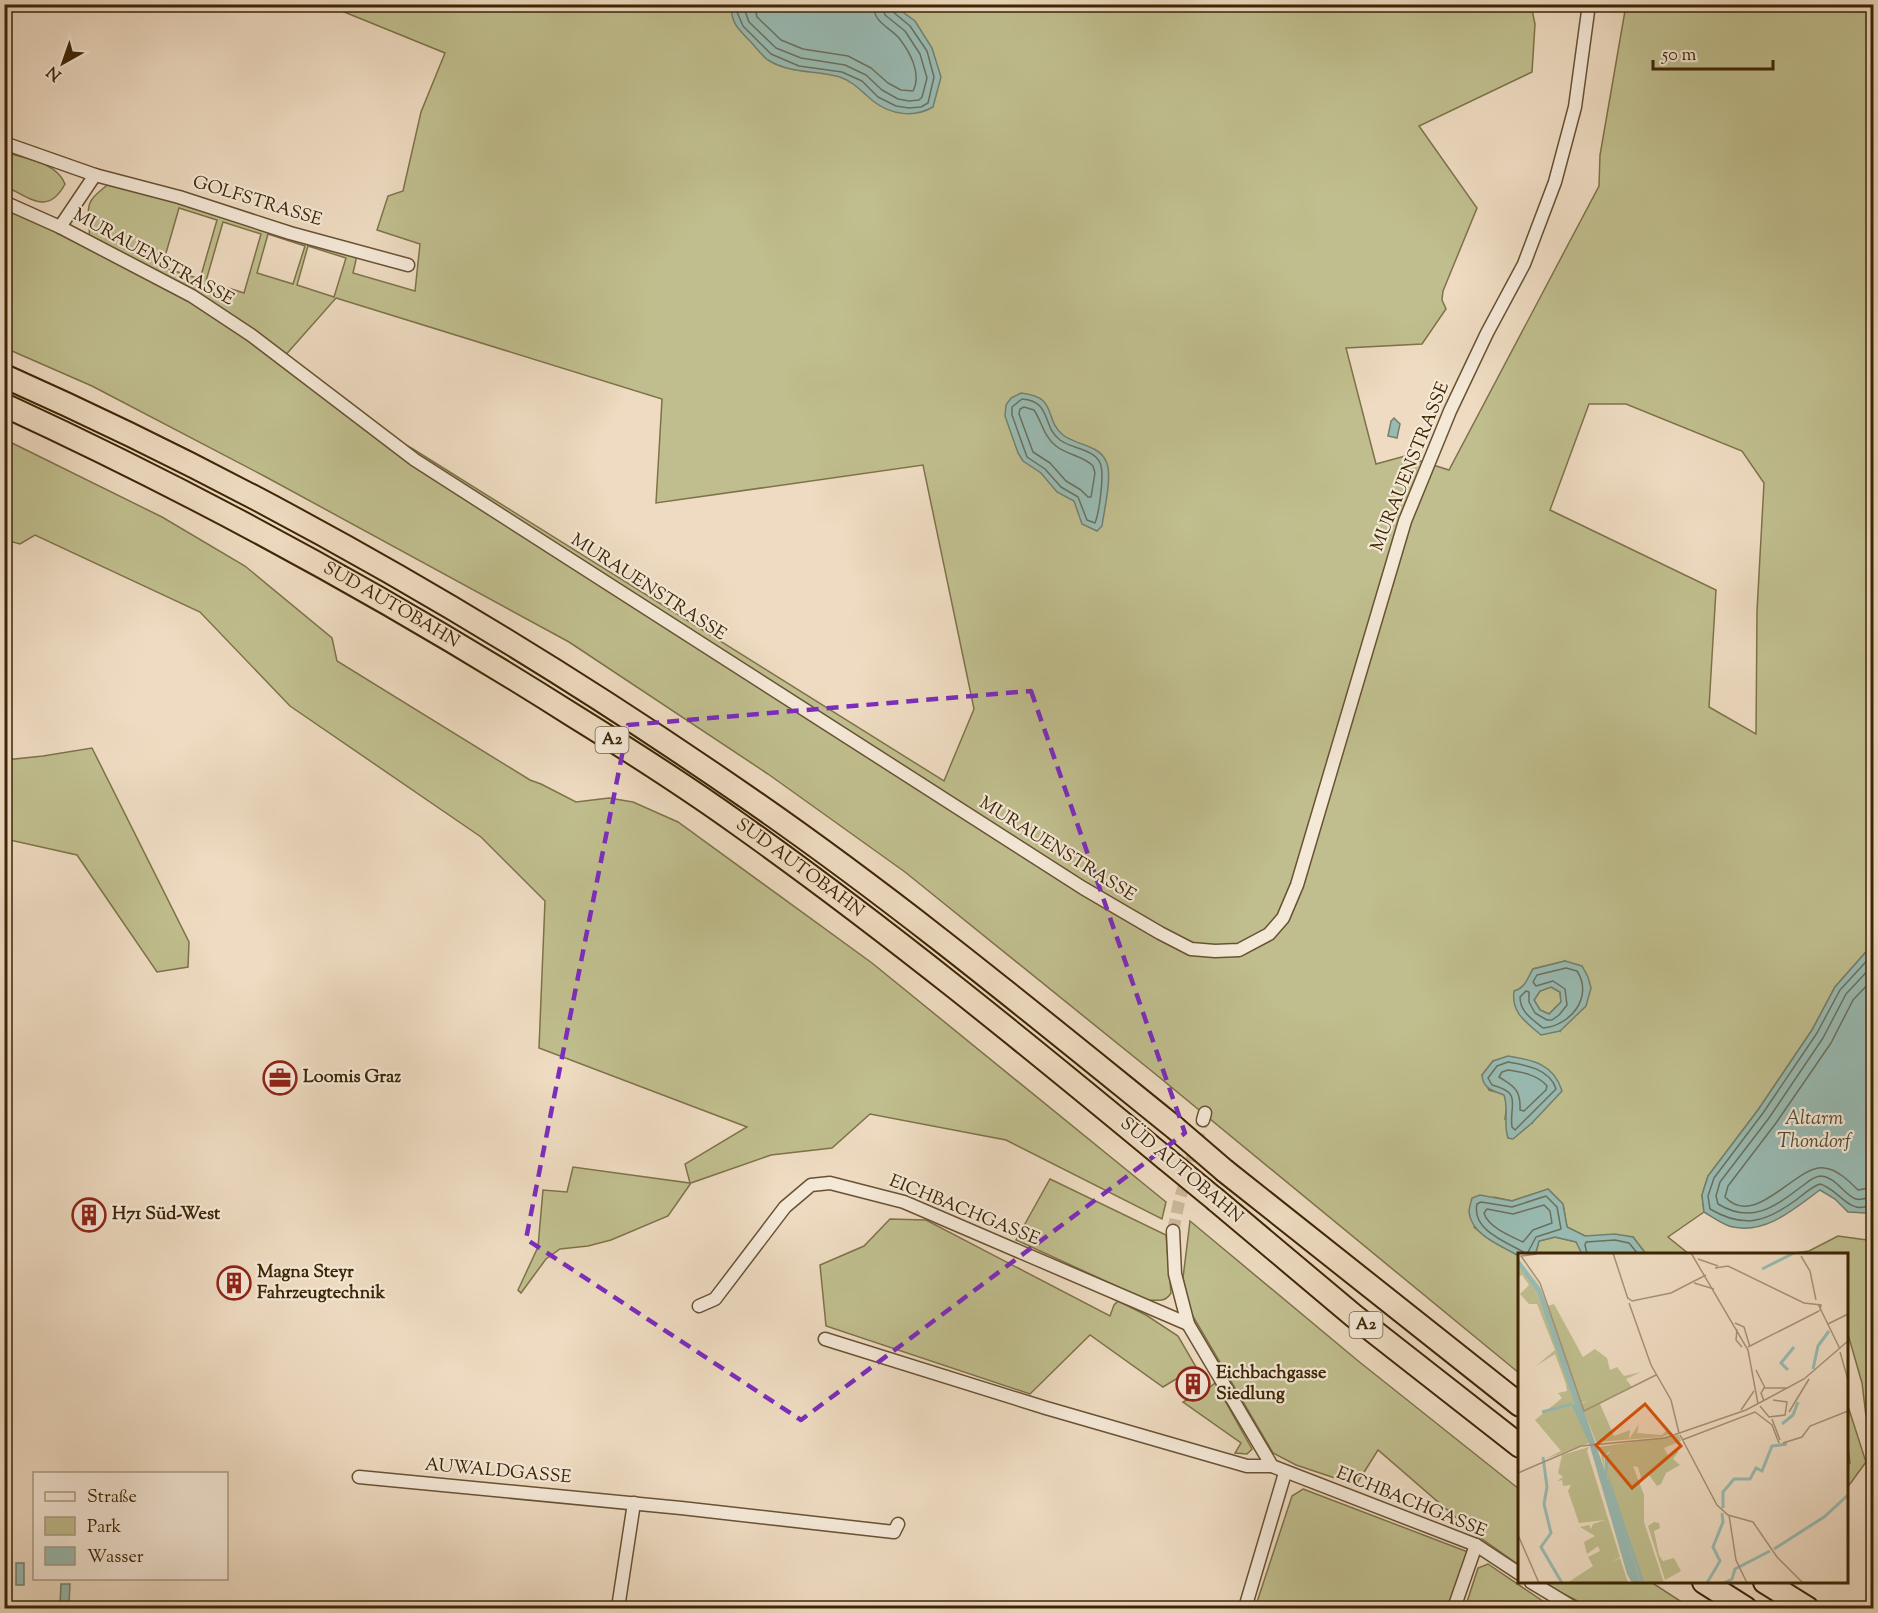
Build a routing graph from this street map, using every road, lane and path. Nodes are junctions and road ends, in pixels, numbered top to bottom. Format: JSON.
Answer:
{"nodes":[{"id":1,"x":1578,"y":4,"type":"edge"},
{"id":2,"x":1589,"y":9,"type":"edge"},
{"id":3,"x":4,"y":143,"type":"edge"},
{"id":4,"x":95,"y":175,"type":"junction"},
{"id":5,"x":4,"y":202,"type":"edge"},
{"id":6,"x":60,"y":227,"type":"junction"},
{"id":7,"x":408,"y":265,"type":"dead end"},
{"id":8,"x":4,"y":376,"type":"edge"},
{"id":9,"x":4,"y":405,"type":"edge"},
{"id":10,"x":1173,"y":1231,"type":"tunnel mouth"},
{"id":11,"x":699,"y":1306,"type":"dead end"},
{"id":12,"x":1188,"y":1324,"type":"junction"},
{"id":13,"x":825,"y":1339,"type":"dead end"},
{"id":14,"x":1518,"y":1403,"type":"edge"},
{"id":15,"x":1518,"y":1444,"type":"edge"},
{"id":16,"x":1272,"y":1467,"type":"junction"},
{"id":17,"x":1285,"y":1473,"type":"junction"},
{"id":18,"x":358,"y":1477,"type":"dead end"},
{"id":19,"x":634,"y":1503,"type":"junction"},
{"id":20,"x":898,"y":1524,"type":"dead end"},
{"id":21,"x":1476,"y":1545,"type":"junction"},
{"id":22,"x":1518,"y":1573,"type":"edge"},
{"id":23,"x":1534,"y":1583,"type":"edge"},
{"id":24,"x":1707,"y":1583,"type":"edge"},
{"id":25,"x":1768,"y":1583,"type":"edge"},
{"id":26,"x":618,"y":1608,"type":"edge"},
{"id":27,"x":1245,"y":1608,"type":"edge"},
{"id":28,"x":1454,"y":1608,"type":"edge"},
{"id":29,"x":1574,"y":1608,"type":"edge"},
{"id":30,"x":1745,"y":1608,"type":"edge"},
{"id":31,"x":1807,"y":1608,"type":"edge"}],
"edges":[{"from":1,"to":2,"type":"street"},
{"from":2,"to":6,"type":"street","name":"MURAUENSTRASSE"},
{"from":3,"to":4,"type":"street","name":"GOLFSTRASSE"},
{"from":4,"to":6,"type":"street"},
{"from":4,"to":7,"type":"street","name":"GOLFSTRASSE"},
{"from":5,"to":6,"type":"street","name":"MURAUENSTRASSE"},
{"from":8,"to":14,"type":"highway","name":"SÜD AUTOBAHN","number":"A2","bridge":true},
{"from":9,"to":15,"type":"highway","name":"SÜD AUTOBAHN","number":"A2","bridge":true},
{"from":10,"to":12,"type":"street"},
{"from":11,"to":12,"type":"street","name":"EICHBACHGASSE"},
{"from":12,"to":16,"type":"street"},
{"from":13,"to":16,"type":"street","name":"EICHBACHGASSE"},
{"from":16,"to":17,"type":"street","name":"EICHBACHGASSE"},
{"from":17,"to":21,"type":"street","name":"EICHBACHGASSE"},
{"from":17,"to":27,"type":"street"},
{"from":18,"to":19,"type":"street","name":"AUWALDGASSE"},
{"from":19,"to":20,"type":"street","name":"AUWALDGASSE"},
{"from":19,"to":26,"type":"street"},
{"from":21,"to":22,"type":"street","name":"EICHBACHGASSE"},
{"from":21,"to":28,"type":"street"},
{"from":23,"to":29,"type":"street"},
{"from":24,"to":30,"type":"highway"},
{"from":25,"to":31,"type":"highway"}]}
